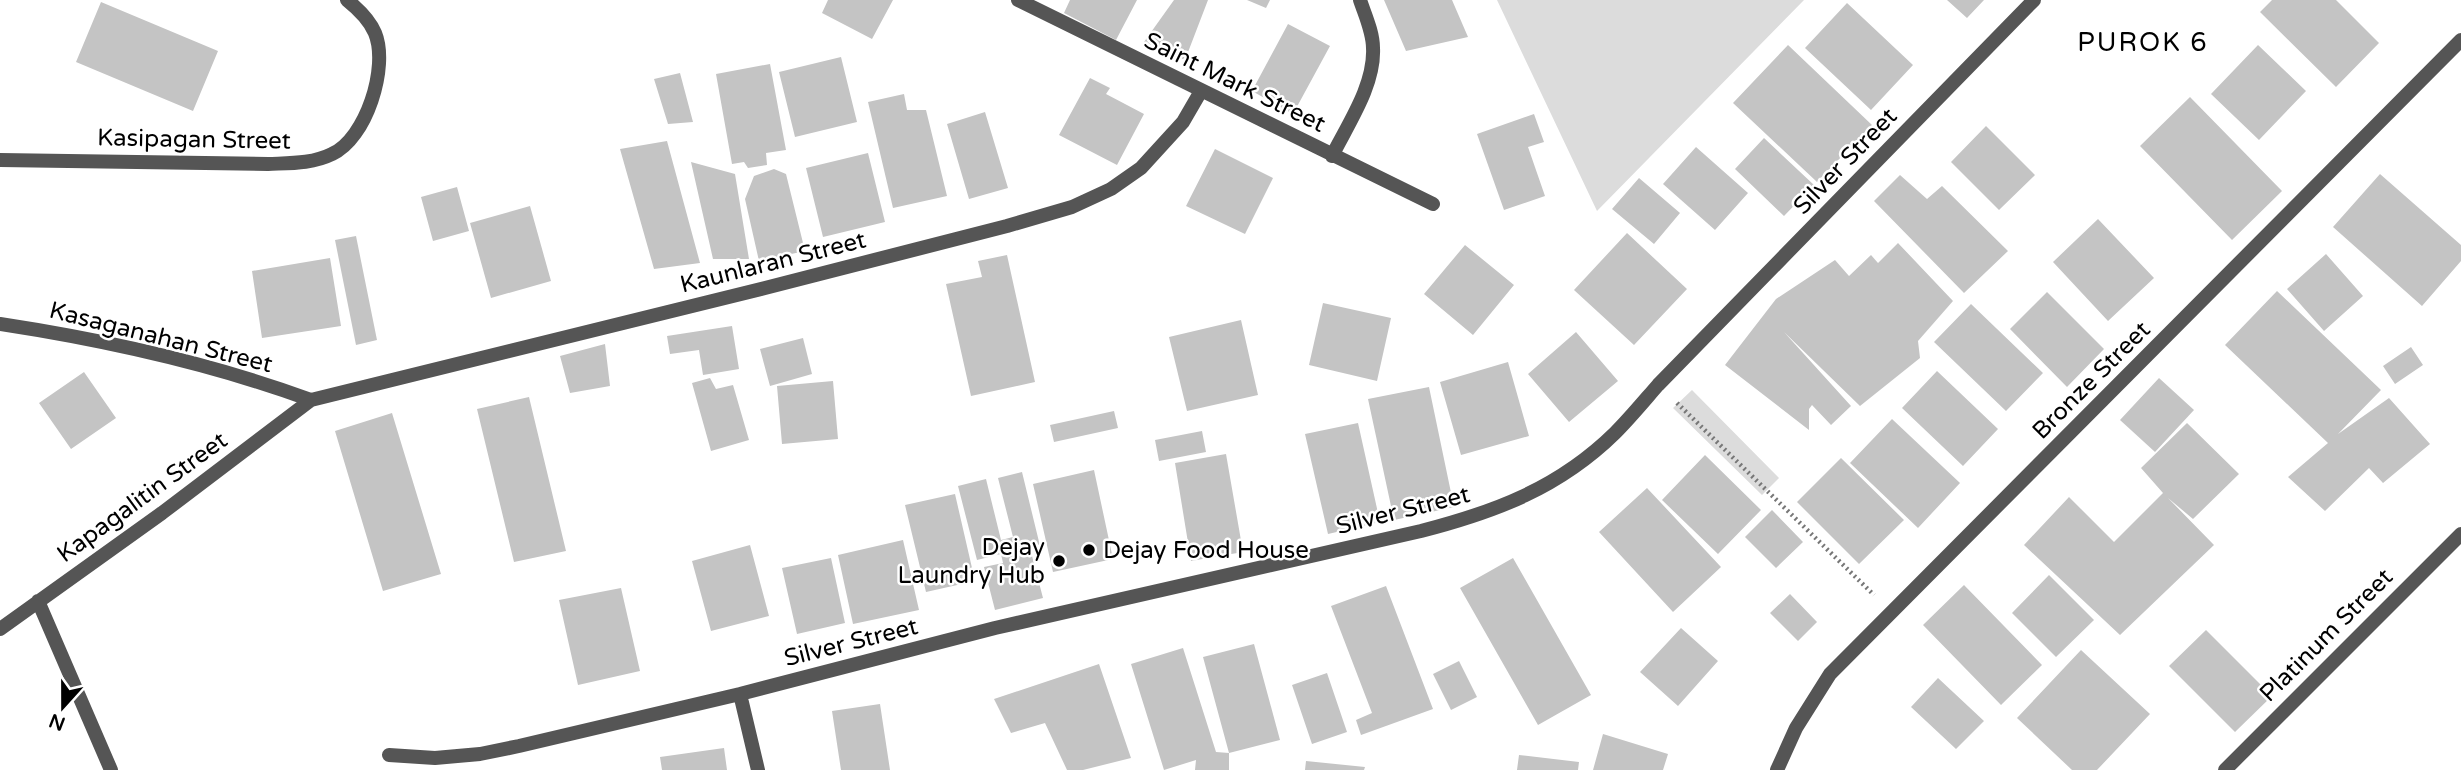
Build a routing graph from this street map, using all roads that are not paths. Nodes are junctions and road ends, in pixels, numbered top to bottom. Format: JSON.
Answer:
{"nodes":[{"id":1,"x":347,"y":0,"type":"edge"},
{"id":2,"x":1018,"y":0,"type":"edge"},
{"id":3,"x":1360,"y":0,"type":"edge"},
{"id":4,"x":2034,"y":0,"type":"edge"},
{"id":5,"x":2461,"y":40,"type":"edge"},
{"id":6,"x":1201,"y":90,"type":"junction"},
{"id":7,"x":1332,"y":156,"type":"junction"},
{"id":8,"x":0,"y":160,"type":"edge"},
{"id":9,"x":1433,"y":204,"type":"dead end"},
{"id":10,"x":0,"y":324,"type":"edge"},
{"id":11,"x":310,"y":400,"type":"junction"},
{"id":12,"x":2461,"y":534,"type":"edge"},
{"id":13,"x":38,"y":601,"type":"junction"},
{"id":14,"x":0,"y":629,"type":"edge"},
{"id":15,"x":740,"y":694,"type":"junction"},
{"id":16,"x":389,"y":755,"type":"dead end"},
{"id":17,"x":111,"y":770,"type":"edge"},
{"id":18,"x":758,"y":770,"type":"edge"},
{"id":19,"x":1777,"y":770,"type":"edge"},
{"id":20,"x":2225,"y":770,"type":"edge"}],
"edges":[{"from":1,"to":8,"type":"street","name":"Kasipagan Street"},
{"from":2,"to":6,"type":"street","name":"Saint Mark Street"},
{"from":3,"to":7,"type":"street"},
{"from":4,"to":15,"type":"street","name":"Silver Street"},
{"from":5,"to":19,"type":"street","name":"Bronze Street"},
{"from":6,"to":7,"type":"street","name":"Saint Mark Street"},
{"from":6,"to":11,"type":"street","name":"Kaunlaran Street"},
{"from":7,"to":9,"type":"street","name":"Saint Mark Street"},
{"from":10,"to":11,"type":"street","name":"Kasaganahan Street"},
{"from":11,"to":13,"type":"street","name":"Kapagalitin Street"},
{"from":12,"to":20,"type":"street","name":"Platinum Street"},
{"from":13,"to":14,"type":"street","name":"Kapagalitin Street"},
{"from":13,"to":17,"type":"street"},
{"from":15,"to":16,"type":"street","name":"Silver Street"},
{"from":15,"to":18,"type":"street"}]}
